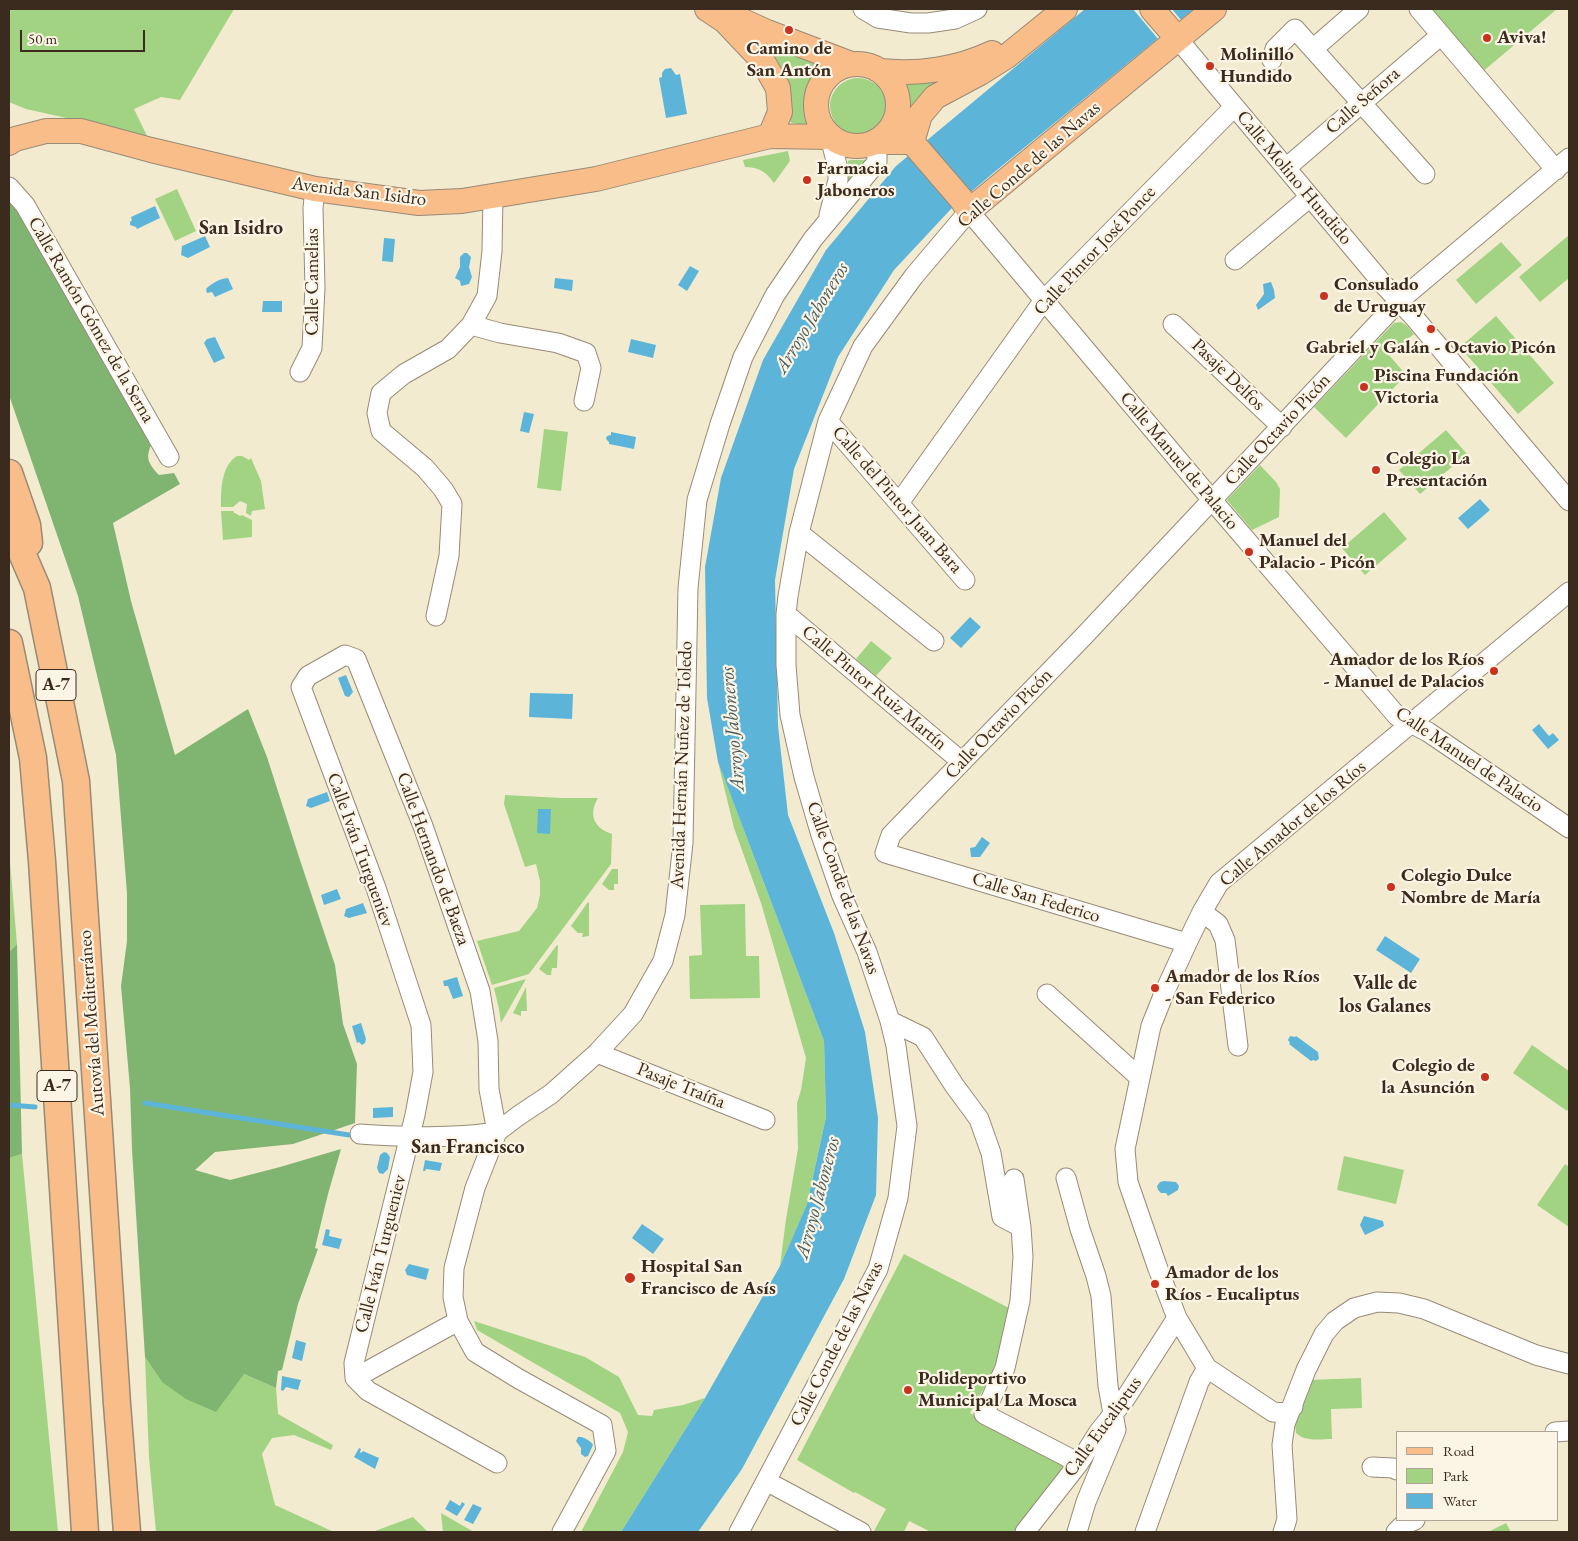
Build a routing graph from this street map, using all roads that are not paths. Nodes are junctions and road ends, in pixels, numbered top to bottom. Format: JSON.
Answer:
{"nodes":[{"id":1,"x":707,"y":9,"type":"edge"},
{"id":2,"x":716,"y":9,"type":"edge"},
{"id":3,"x":863,"y":9,"type":"edge"},
{"id":4,"x":977,"y":9,"type":"edge"},
{"id":5,"x":1065,"y":9,"type":"edge"},
{"id":6,"x":1152,"y":9,"type":"edge"},
{"id":7,"x":1214,"y":9,"type":"edge"},
{"id":8,"x":1359,"y":9,"type":"edge"},
{"id":9,"x":1419,"y":9,"type":"edge"},
{"id":10,"x":914,"y":16,"type":"edge"},
{"id":11,"x":1036,"y":32,"type":"junction"},
{"id":12,"x":1173,"y":34,"type":"junction"},
{"id":13,"x":1441,"y":35,"type":"junction"},
{"id":14,"x":1313,"y":49,"type":"junction"},
{"id":15,"x":1272,"y":60,"type":"dead end"},
{"id":16,"x":851,"y":64,"type":"junction"},
{"id":17,"x":881,"y":71,"type":"junction"},
{"id":18,"x":1361,"y":103,"type":"junction"},
{"id":19,"x":1234,"y":107,"type":"junction"},
{"id":20,"x":770,"y":136,"type":"junction"},
{"id":21,"x":830,"y":137,"type":"junction"},
{"id":22,"x":877,"y":142,"type":"junction"},
{"id":23,"x":9,"y":143,"type":"edge"},
{"id":24,"x":915,"y":145,"type":"junction"},
{"id":25,"x":1562,"y":164,"type":"edge"},
{"id":26,"x":1286,"y":168,"type":"junction"},
{"id":27,"x":1424,"y":174,"type":"dead end"},
{"id":28,"x":9,"y":187,"type":"edge"},
{"id":29,"x":315,"y":189,"type":"junction"},
{"id":30,"x":493,"y":196,"type":"junction"},
{"id":31,"x":1310,"y":197,"type":"junction"},
{"id":32,"x":966,"y":205,"type":"junction"},
{"id":33,"x":827,"y":221,"type":"junction"},
{"id":34,"x":1235,"y":260,"type":"dead end"},
{"id":35,"x":1044,"y":300,"type":"junction"},
{"id":36,"x":1399,"y":301,"type":"junction"},
{"id":37,"x":1174,"y":324,"type":"dead end"},
{"id":38,"x":471,"y":325,"type":"junction"},
{"id":39,"x":300,"y":372,"type":"dead end"},
{"id":40,"x":584,"y":401,"type":"dead end"},
{"id":41,"x":828,"y":420,"type":"junction"},
{"id":42,"x":1282,"y":427,"type":"junction"},
{"id":43,"x":169,"y":457,"type":"dead end"},
{"id":44,"x":9,"y":473,"type":"edge"},
{"id":45,"x":1212,"y":500,"type":"junction"},
{"id":46,"x":1569,"y":501,"type":"edge"},
{"id":47,"x":899,"y":503,"type":"junction"},
{"id":48,"x":9,"y":523,"type":"edge"},
{"id":49,"x":798,"y":533,"type":"junction"},
{"id":50,"x":966,"y":580,"type":"dead end"},
{"id":51,"x":37,"y":588,"type":"junction"},
{"id":52,"x":1569,"y":592,"type":"edge"},
{"id":53,"x":786,"y":614,"type":"junction"},
{"id":54,"x":436,"y":616,"type":"dead end"},
{"id":55,"x":934,"y":641,"type":"dead end"},
{"id":56,"x":9,"y":643,"type":"edge"},
{"id":57,"x":301,"y":687,"type":"joint"},
{"id":58,"x":9,"y":716,"type":"edge"},
{"id":59,"x":1412,"y":723,"type":"junction"},
{"id":60,"x":962,"y":762,"type":"junction"},
{"id":61,"x":1569,"y":828,"type":"edge"},
{"id":62,"x":885,"y":853,"type":"joint"},
{"id":63,"x":42,"y":862,"type":"junction"},
{"id":64,"x":1202,"y":912,"type":"junction"},
{"id":65,"x":1187,"y":943,"type":"junction"},
{"id":66,"x":1047,"y":994,"type":"dead end"},
{"id":67,"x":890,"y":1021,"type":"junction"},
{"id":68,"x":1238,"y":1046,"type":"dead end"},
{"id":69,"x":597,"y":1053,"type":"junction"},
{"id":70,"x":1140,"y":1078,"type":"junction"},
{"id":71,"x":765,"y":1120,"type":"dead end"},
{"id":72,"x":497,"y":1132,"type":"junction"},
{"id":73,"x":360,"y":1134,"type":"dead end"},
{"id":74,"x":410,"y":1137,"type":"junction"},
{"id":75,"x":1066,"y":1178,"type":"dead end"},
{"id":76,"x":1014,"y":1179,"type":"dead end"},
{"id":77,"x":1021,"y":1227,"type":"junction"},
{"id":78,"x":1177,"y":1318,"type":"junction"},
{"id":79,"x":458,"y":1321,"type":"junction"},
{"id":80,"x":1569,"y":1364,"type":"edge"},
{"id":81,"x":1207,"y":1368,"type":"junction"},
{"id":82,"x":355,"y":1378,"type":"junction"},
{"id":83,"x":1246,"y":1394,"type":"junction"},
{"id":84,"x":1292,"y":1407,"type":"junction"},
{"id":85,"x":1114,"y":1413,"type":"junction"},
{"id":86,"x":1282,"y":1445,"type":"junction"},
{"id":87,"x":497,"y":1463,"type":"dead end"},
{"id":88,"x":1079,"y":1463,"type":"junction"},
{"id":89,"x":1372,"y":1467,"type":"dead end"},
{"id":90,"x":1396,"y":1470,"type":"edge"},
{"id":91,"x":766,"y":1481,"type":"junction"},
{"id":92,"x":833,"y":1526,"type":"edge"},
{"id":93,"x":85,"y":1532,"type":"edge"},
{"id":94,"x":127,"y":1532,"type":"edge"},
{"id":95,"x":562,"y":1532,"type":"edge"},
{"id":96,"x":739,"y":1532,"type":"edge"},
{"id":97,"x":862,"y":1532,"type":"edge"},
{"id":98,"x":1025,"y":1532,"type":"edge"},
{"id":99,"x":1077,"y":1532,"type":"edge"},
{"id":100,"x":1145,"y":1532,"type":"edge"},
{"id":101,"x":1283,"y":1532,"type":"edge"}],
"edges":[{"from":1,"to":20,"type":"main road"},
{"from":2,"to":16,"type":"main road"},
{"from":3,"to":10,"type":"street"},
{"from":4,"to":10,"type":"street"},
{"from":5,"to":11,"type":"main road"},
{"from":6,"to":12,"type":"main road","name":"Calle Molino Hundido"},
{"from":7,"to":12,"type":"main road","name":"Calle Conde de las Navas"},
{"from":8,"to":14,"type":"street"},
{"from":9,"to":13,"type":"street"},
{"from":11,"to":17,"type":"main road"},
{"from":11,"to":24,"type":"main road"},
{"from":12,"to":19,"type":"street","name":"Calle Molino Hundido"},
{"from":12,"to":32,"type":"main road","name":"Calle Conde de las Navas"},
{"from":13,"to":18,"type":"street","name":"Calle Señora"},
{"from":13,"to":25,"type":"street"},
{"from":14,"to":15,"type":"street"},
{"from":14,"to":18,"type":"street"},
{"from":16,"to":17,"type":"main road"},
{"from":16,"to":21,"type":"main road"},
{"from":17,"to":22,"type":"main road"},
{"from":18,"to":26,"type":"street","name":"Calle Señora"},
{"from":18,"to":27,"type":"street"},
{"from":19,"to":26,"type":"street","name":"Calle Molino Hundido"},
{"from":19,"to":35,"type":"street","name":"Calle Pintor José Ponce"},
{"from":20,"to":21,"type":"main road","name":"Avenida San Isidro"},
{"from":20,"to":30,"type":"main road","name":"Avenida San Isidro"},
{"from":21,"to":22,"type":"main road"},
{"from":21,"to":33,"type":"street","name":"Avenida Hernán Nuñez de Toledo"},
{"from":22,"to":24,"type":"main road"},
{"from":22,"to":33,"type":"street","name":"Avenida Hernán Nuñez de Toledo"},
{"from":23,"to":29,"type":"main road","name":"Avenida San Isidro"},
{"from":24,"to":32,"type":"main road","name":"Calle Manuel de Palacio"},
{"from":25,"to":36,"type":"street","name":"Calle Octavio Picón"},
{"from":26,"to":31,"type":"street","name":"Calle Molino Hundido"},
{"from":28,"to":43,"type":"street","name":"Calle Ramón Gómez de la Serna"},
{"from":29,"to":30,"type":"main road","name":"Avenida San Isidro"},
{"from":29,"to":39,"type":"street","name":"Calle Camelias"},
{"from":30,"to":38,"type":"street"},
{"from":31,"to":34,"type":"street"},
{"from":31,"to":36,"type":"street","name":"Calle Molino Hundido"},
{"from":32,"to":35,"type":"street","name":"Calle Manuel de Palacio"},
{"from":32,"to":41,"type":"street","name":"Calle Conde de las Navas"},
{"from":33,"to":69,"type":"street","name":"Avenida Hernán Nuñez de Toledo"},
{"from":35,"to":45,"type":"street","name":"Calle Manuel de Palacio"},
{"from":35,"to":47,"type":"street","name":"Calle Pintor José Ponce"},
{"from":36,"to":42,"type":"street","name":"Calle Octavio Picón"},
{"from":36,"to":46,"type":"street","name":"Calle Molino Hundido"},
{"from":37,"to":42,"type":"street","name":"Pasaje Delfos"},
{"from":38,"to":40,"type":"street"},
{"from":38,"to":54,"type":"street"},
{"from":41,"to":47,"type":"street","name":"Calle del Pintor Juan Bara"},
{"from":41,"to":49,"type":"street","name":"Calle Conde de las Navas"},
{"from":42,"to":45,"type":"street","name":"Calle Octavio Picón"},
{"from":44,"to":51,"type":"highway"},
{"from":45,"to":59,"type":"street","name":"Calle Manuel de Palacio"},
{"from":45,"to":60,"type":"street","name":"Calle Octavio Picón"},
{"from":47,"to":50,"type":"street","name":"Calle del Pintor Juan Bara"},
{"from":48,"to":51,"type":"highway","name":"Autovía del Mediterráneo","number":"A-7"},
{"from":49,"to":53,"type":"street","name":"Calle Conde de las Navas"},
{"from":49,"to":55,"type":"street"},
{"from":51,"to":94,"type":"highway","name":"Autovía del Mediterráneo","number":"A-7"},
{"from":52,"to":59,"type":"street","name":"Calle Amador de los Ríos"},
{"from":53,"to":60,"type":"street","name":"Calle Pintor Ruiz Martín"},
{"from":53,"to":67,"type":"street","name":"Calle Conde de las Navas"},
{"from":56,"to":63,"type":"highway","name":"Autovía del Mediterráneo","number":"A-7"},
{"from":57,"to":72,"type":"street","name":"Calle Hernando de Baeza"},
{"from":57,"to":74,"type":"street","name":"Calle Iván Turgueniev"},
{"from":58,"to":63,"type":"highway"},
{"from":59,"to":61,"type":"street","name":"Calle Manuel de Palacio"},
{"from":59,"to":64,"type":"street","name":"Calle Amador de los Ríos"},
{"from":60,"to":62,"type":"street","name":"Calle Octavio Picón"},
{"from":62,"to":65,"type":"street","name":"Calle San Federico"},
{"from":63,"to":93,"type":"highway","name":"Autovía del Mediterráneo","number":"A-7"},
{"from":64,"to":65,"type":"street","name":"Calle Amador de los Ríos"},
{"from":64,"to":68,"type":"street"},
{"from":65,"to":70,"type":"street","name":"Calle Amador de los Ríos"},
{"from":66,"to":70,"type":"street"},
{"from":67,"to":77,"type":"street"},
{"from":67,"to":91,"type":"street","name":"Calle Conde de las Navas"},
{"from":69,"to":71,"type":"street","name":"Pasaje Traíña"},
{"from":69,"to":72,"type":"street","name":"Avenida Hernán Nuñez de Toledo"},
{"from":70,"to":78,"type":"street","name":"Calle Amador de los Ríos"},
{"from":72,"to":74,"type":"street"},
{"from":72,"to":79,"type":"street"},
{"from":73,"to":74,"type":"street"},
{"from":74,"to":82,"type":"street","name":"Calle Iván Turgueniev"},
{"from":75,"to":85,"type":"street"},
{"from":76,"to":77,"type":"street"},
{"from":77,"to":88,"type":"street"},
{"from":78,"to":81,"type":"street","name":"Calle Amador de los Ríos"},
{"from":78,"to":85,"type":"street","name":"Calle Eucaliptus"},
{"from":79,"to":82,"type":"street"},
{"from":79,"to":95,"type":"street"},
{"from":80,"to":84,"type":"street"},
{"from":81,"to":83,"type":"street","name":"Calle Amador de los Ríos"},
{"from":81,"to":100,"type":"street"},
{"from":82,"to":87,"type":"street"},
{"from":83,"to":84,"type":"street","name":"Calle Amador de los Ríos"},
{"from":83,"to":86,"type":"street","name":"Calle Amador de los Ríos"},
{"from":84,"to":86,"type":"street"},
{"from":85,"to":88,"type":"street","name":"Calle Eucaliptus"},
{"from":85,"to":99,"type":"street"},
{"from":86,"to":101,"type":"street"},
{"from":88,"to":98,"type":"street","name":"Calle Eucaliptus"},
{"from":89,"to":90,"type":"street"},
{"from":91,"to":92,"type":"street"},
{"from":91,"to":96,"type":"street","name":"Calle Conde de las Navas"},
{"from":92,"to":97,"type":"street"}]}
